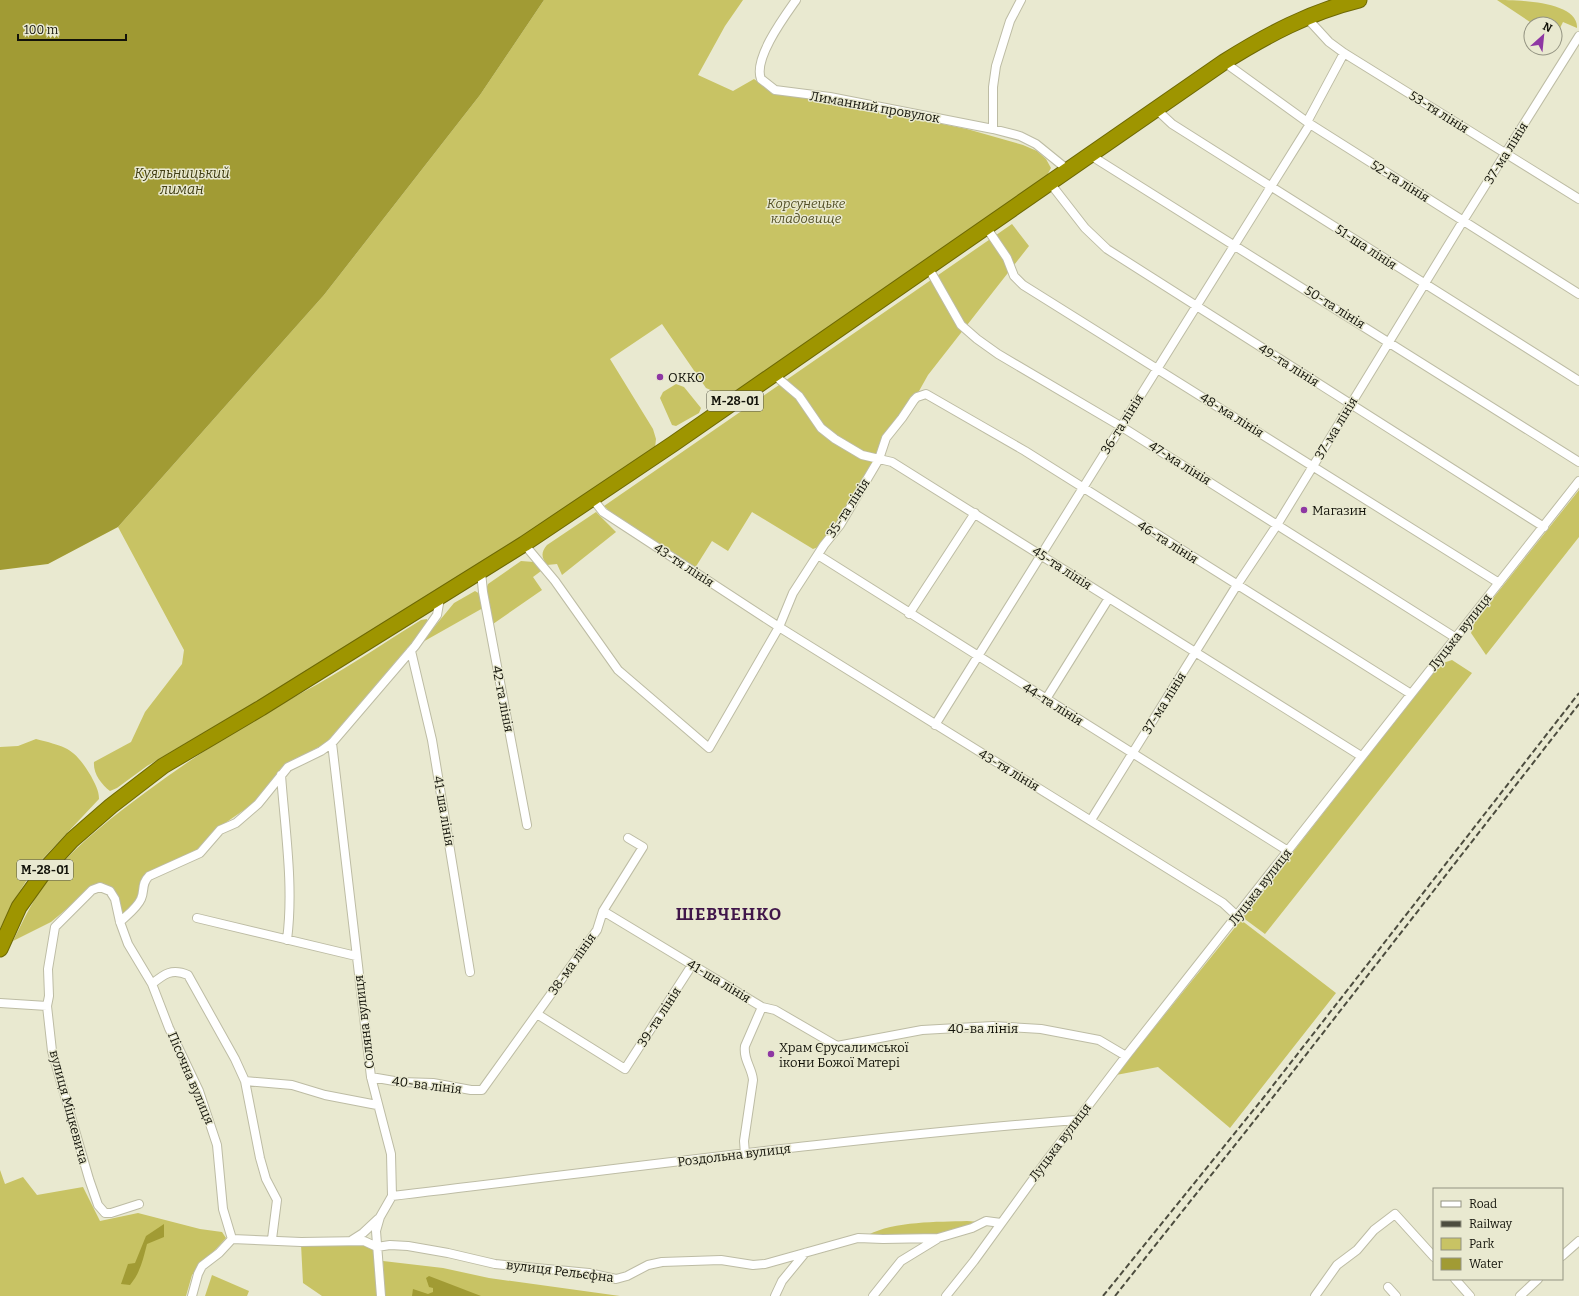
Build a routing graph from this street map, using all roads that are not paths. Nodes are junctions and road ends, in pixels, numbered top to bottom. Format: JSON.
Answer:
{"nodes":[{"id":1,"x":796,"y":0,"type":"edge"},
{"id":2,"x":1021,"y":0,"type":"edge"},
{"id":3,"x":1359,"y":0,"type":"edge"},
{"id":4,"x":1306,"y":17,"type":"junction"},
{"id":5,"x":1579,"y":36,"type":"edge"},
{"id":6,"x":1344,"y":53,"type":"junction"},
{"id":7,"x":1224,"y":62,"type":"junction"},
{"id":8,"x":1156,"y":110,"type":"junction"},
{"id":9,"x":1309,"y":123,"type":"junction"},
{"id":10,"x":993,"y":129,"type":"junction"},
{"id":11,"x":1506,"y":154,"type":"junction"},
{"id":12,"x":1090,"y":155,"type":"junction"},
{"id":13,"x":1068,"y":170,"type":"junction"},
{"id":14,"x":1050,"y":183,"type":"junction"},
{"id":15,"x":1271,"y":186,"type":"junction"},
{"id":16,"x":1579,"y":200,"type":"edge"},
{"id":17,"x":1463,"y":221,"type":"junction"},
{"id":18,"x":986,"y":227,"type":"junction"},
{"id":19,"x":1235,"y":244,"type":"junction"},
{"id":20,"x":928,"y":267,"type":"junction"},
{"id":21,"x":1425,"y":285,"type":"junction"},
{"id":22,"x":1579,"y":294,"type":"edge"},
{"id":23,"x":1196,"y":307,"type":"junction"},
{"id":24,"x":1389,"y":341,"type":"junction"},
{"id":25,"x":1157,"y":367,"type":"junction"},
{"id":26,"x":773,"y":374,"type":"junction"},
{"id":27,"x":1579,"y":381,"type":"edge"},
{"id":28,"x":922,"y":395,"type":"joint"},
{"id":29,"x":1350,"y":404,"type":"junction"},
{"id":30,"x":1122,"y":427,"type":"junction"},
{"id":31,"x":879,"y":459,"type":"junction"},
{"id":32,"x":1579,"y":462,"type":"edge"},
{"id":33,"x":1314,"y":466,"type":"junction"},
{"id":34,"x":1579,"y":481,"type":"edge"},
{"id":35,"x":1082,"y":488,"type":"junction"},
{"id":36,"x":592,"y":498,"type":"junction"},
{"id":37,"x":975,"y":512,"type":"junction"},
{"id":38,"x":1277,"y":524,"type":"junction"},
{"id":39,"x":1544,"y":527,"type":"junction"},
{"id":40,"x":524,"y":544,"type":"junction"},
{"id":41,"x":818,"y":555,"type":"junction"},
{"id":42,"x":1041,"y":555,"type":"junction"},
{"id":43,"x":481,"y":572,"type":"junction"},
{"id":44,"x":1499,"y":583,"type":"junction"},
{"id":45,"x":1237,"y":585,"type":"junction"},
{"id":46,"x":440,"y":598,"type":"junction"},
{"id":47,"x":1109,"y":598,"type":"junction"},
{"id":48,"x":909,"y":614,"type":"junction"},
{"id":49,"x":780,"y":627,"type":"junction"},
{"id":50,"x":1456,"y":638,"type":"junction"},
{"id":51,"x":411,"y":651,"type":"junction"},
{"id":52,"x":1195,"y":652,"type":"junction"},
{"id":53,"x":977,"y":656,"type":"junction"},
{"id":54,"x":1411,"y":694,"type":"junction"},
{"id":55,"x":1046,"y":699,"type":"junction"},
{"id":56,"x":935,"y":725,"type":"junction"},
{"id":57,"x":332,"y":743,"type":"junction"},
{"id":58,"x":1132,"y":753,"type":"junction"},
{"id":59,"x":1361,"y":756,"type":"junction"},
{"id":60,"x":281,"y":775,"type":"junction"},
{"id":61,"x":1091,"y":820,"type":"junction"},
{"id":62,"x":526,"y":825,"type":"dead end"},
{"id":63,"x":628,"y":838,"type":"dead end"},
{"id":64,"x":1288,"y":851,"type":"junction"},
{"id":65,"x":100,"y":887,"type":"joint"},
{"id":66,"x":604,"y":911,"type":"junction"},
{"id":67,"x":1237,"y":916,"type":"junction"},
{"id":68,"x":197,"y":918,"type":"dead end"},
{"id":69,"x":120,"y":922,"type":"junction"},
{"id":70,"x":286,"y":940,"type":"junction"},
{"id":71,"x":0,"y":949,"type":"edge"},
{"id":72,"x":356,"y":956,"type":"junction"},
{"id":73,"x":692,"y":965,"type":"junction"},
{"id":74,"x":470,"y":972,"type":"dead end"},
{"id":75,"x":152,"y":984,"type":"junction"},
{"id":76,"x":0,"y":1002,"type":"edge"},
{"id":77,"x":47,"y":1006,"type":"junction"},
{"id":78,"x":762,"y":1007,"type":"junction"},
{"id":79,"x":537,"y":1014,"type":"junction"},
{"id":80,"x":838,"y":1046,"type":"joint"},
{"id":81,"x":1126,"y":1056,"type":"junction"},
{"id":82,"x":371,"y":1077,"type":"junction"},
{"id":83,"x":245,"y":1081,"type":"junction"},
{"id":84,"x":482,"y":1090,"type":"joint"},
{"id":85,"x":377,"y":1105,"type":"junction"},
{"id":86,"x":1076,"y":1120,"type":"junction"},
{"id":87,"x":745,"y":1154,"type":"junction"},
{"id":88,"x":392,"y":1196,"type":"junction"},
{"id":89,"x":139,"y":1204,"type":"dead end"},
{"id":90,"x":380,"y":1217,"type":"junction"},
{"id":91,"x":1001,"y":1223,"type":"junction"},
{"id":92,"x":938,"y":1238,"type":"junction"},
{"id":93,"x":232,"y":1239,"type":"junction"},
{"id":94,"x":272,"y":1239,"type":"junction"},
{"id":95,"x":351,"y":1240,"type":"junction"},
{"id":96,"x":1579,"y":1242,"type":"edge"},
{"id":97,"x":377,"y":1247,"type":"junction"},
{"id":98,"x":805,"y":1253,"type":"junction"},
{"id":99,"x":1563,"y":1255,"type":"edge"},
{"id":100,"x":1433,"y":1256,"type":"edge"},
{"id":101,"x":1456,"y":1280,"type":"edge"},
{"id":102,"x":1537,"y":1280,"type":"edge"},
{"id":103,"x":1388,"y":1287,"type":"dead end"},
{"id":104,"x":192,"y":1296,"type":"edge"},
{"id":105,"x":381,"y":1296,"type":"edge"},
{"id":106,"x":775,"y":1296,"type":"edge"},
{"id":107,"x":873,"y":1296,"type":"edge"},
{"id":108,"x":946,"y":1296,"type":"edge"},
{"id":109,"x":1315,"y":1296,"type":"edge"},
{"id":110,"x":1396,"y":1296,"type":"edge"},
{"id":111,"x":1470,"y":1296,"type":"edge"},
{"id":112,"x":1520,"y":1296,"type":"edge"}],
"edges":[{"from":1,"to":10,"type":"street","name":"Лиманний провулок"},
{"from":2,"to":10,"type":"street"},
{"from":3,"to":4,"type":"highway","number":"М-28-01"},
{"from":4,"to":6,"type":"street","name":"53-тя лінія"},
{"from":4,"to":7,"type":"highway","number":"М-28-01"},
{"from":5,"to":11,"type":"street","name":"37-ма лінія"},
{"from":6,"to":9,"type":"street","name":"36-та лінія"},
{"from":6,"to":11,"type":"street","name":"53-тя лінія"},
{"from":7,"to":8,"type":"highway","number":"М-28-01"},
{"from":7,"to":9,"type":"street","name":"52-га лінія"},
{"from":8,"to":12,"type":"highway","number":"М-28-01"},
{"from":8,"to":15,"type":"street","name":"51-ша лінія"},
{"from":9,"to":15,"type":"street","name":"36-та лінія"},
{"from":9,"to":17,"type":"street","name":"52-га лінія"},
{"from":10,"to":13,"type":"street","name":"Лиманний провулок"},
{"from":11,"to":16,"type":"street","name":"53-тя лінія"},
{"from":11,"to":17,"type":"street","name":"37-ма лінія"},
{"from":12,"to":13,"type":"highway","number":"М-28-01"},
{"from":12,"to":19,"type":"street","name":"50-та лінія"},
{"from":13,"to":14,"type":"highway","number":"М-28-01"},
{"from":14,"to":18,"type":"highway","number":"М-28-01"},
{"from":14,"to":23,"type":"street","name":"49-та лінія"},
{"from":15,"to":19,"type":"street","name":"36-та лінія"},
{"from":15,"to":21,"type":"street","name":"51-ша лінія"},
{"from":17,"to":21,"type":"street","name":"37-ма лінія"},
{"from":17,"to":22,"type":"street","name":"52-га лінія"},
{"from":18,"to":20,"type":"highway","number":"М-28-01"},
{"from":18,"to":25,"type":"street","name":"48-ма лінія"},
{"from":19,"to":23,"type":"street","name":"36-та лінія"},
{"from":19,"to":24,"type":"street","name":"50-та лінія"},
{"from":20,"to":26,"type":"highway","number":"М-28-01"},
{"from":20,"to":30,"type":"street","name":"47-ма лінія"},
{"from":21,"to":24,"type":"street","name":"37-ма лінія"},
{"from":21,"to":27,"type":"street","name":"51-ша лінія"},
{"from":23,"to":25,"type":"street","name":"36-та лінія"},
{"from":23,"to":29,"type":"street","name":"49-та лінія"},
{"from":24,"to":29,"type":"street","name":"37-ма лінія"},
{"from":24,"to":32,"type":"street","name":"50-та лінія"},
{"from":25,"to":30,"type":"street","name":"36-та лінія"},
{"from":25,"to":33,"type":"street","name":"48-ма лінія"},
{"from":26,"to":31,"type":"street","name":"45-та лінія"},
{"from":26,"to":36,"type":"highway","number":"М-28-01"},
{"from":28,"to":31,"type":"street","name":"35-та лінія"},
{"from":28,"to":35,"type":"street","name":"46-та лінія"},
{"from":29,"to":33,"type":"street","name":"37-ма лінія"},
{"from":29,"to":39,"type":"street","name":"49-та лінія"},
{"from":30,"to":35,"type":"street","name":"36-та лінія"},
{"from":30,"to":38,"type":"street","name":"47-ма лінія"},
{"from":31,"to":37,"type":"street","name":"45-та лінія"},
{"from":31,"to":41,"type":"street","name":"35-та лінія"},
{"from":33,"to":38,"type":"street","name":"37-ма лінія"},
{"from":33,"to":44,"type":"street","name":"48-ма лінія"},
{"from":34,"to":39,"type":"street","name":"Луцька вулиця"},
{"from":35,"to":42,"type":"street","name":"36-та лінія"},
{"from":35,"to":45,"type":"street","name":"46-та лінія"},
{"from":36,"to":40,"type":"highway","number":"М-28-01"},
{"from":36,"to":49,"type":"street","name":"43-тя лінія"},
{"from":37,"to":42,"type":"street","name":"45-та лінія"},
{"from":37,"to":48,"type":"street"},
{"from":38,"to":45,"type":"street","name":"37-ма лінія"},
{"from":38,"to":50,"type":"street","name":"47-ма лінія"},
{"from":39,"to":44,"type":"street","name":"Луцька вулиця"},
{"from":40,"to":43,"type":"highway","number":"М-28-01"},
{"from":40,"to":49,"type":"street"},
{"from":41,"to":48,"type":"street","name":"44-та лінія"},
{"from":41,"to":49,"type":"street","name":"35-та лінія"},
{"from":42,"to":47,"type":"street","name":"45-та лінія"},
{"from":42,"to":53,"type":"street","name":"36-та лінія"},
{"from":43,"to":46,"type":"highway","number":"М-28-01"},
{"from":43,"to":62,"type":"street","name":"42-га лінія"},
{"from":44,"to":50,"type":"street","name":"Луцька вулиця"},
{"from":45,"to":52,"type":"street","name":"37-ма лінія"},
{"from":45,"to":54,"type":"street","name":"46-та лінія"},
{"from":46,"to":51,"type":"street"},
{"from":46,"to":71,"type":"highway","number":"М-28-01"},
{"from":47,"to":52,"type":"street","name":"45-та лінія"},
{"from":47,"to":55,"type":"street"},
{"from":48,"to":53,"type":"street","name":"44-та лінія"},
{"from":49,"to":56,"type":"street","name":"43-тя лінія"},
{"from":50,"to":54,"type":"street","name":"Луцька вулиця"},
{"from":51,"to":57,"type":"street"},
{"from":51,"to":74,"type":"street","name":"41-ша лінія"},
{"from":52,"to":58,"type":"street","name":"37-ма лінія"},
{"from":52,"to":59,"type":"street","name":"45-та лінія"},
{"from":53,"to":55,"type":"street","name":"44-та лінія"},
{"from":53,"to":56,"type":"street","name":"36-та лінія"},
{"from":54,"to":59,"type":"street","name":"Луцька вулиця"},
{"from":55,"to":58,"type":"street","name":"44-та лінія"},
{"from":56,"to":61,"type":"street","name":"43-тя лінія"},
{"from":57,"to":60,"type":"street"},
{"from":57,"to":72,"type":"street","name":"Соляна вулиця"},
{"from":58,"to":61,"type":"street","name":"37-ма лінія"},
{"from":58,"to":64,"type":"street","name":"44-та лінія"},
{"from":59,"to":64,"type":"street","name":"Луцька вулиця"},
{"from":60,"to":69,"type":"street"},
{"from":60,"to":70,"type":"street"},
{"from":61,"to":67,"type":"street","name":"43-тя лінія"},
{"from":63,"to":66,"type":"street","name":"38-ма лінія"},
{"from":64,"to":67,"type":"street","name":"Луцька вулиця"},
{"from":65,"to":69,"type":"street","name":"Пісочна вулиця"},
{"from":65,"to":77,"type":"street","name":"вулиця Міцкевича"},
{"from":66,"to":73,"type":"street","name":"41-ша лінія"},
{"from":66,"to":79,"type":"street","name":"38-ма лінія"},
{"from":67,"to":81,"type":"street","name":"Луцька вулиця"},
{"from":68,"to":70,"type":"street"},
{"from":69,"to":75,"type":"street","name":"Пісочна вулиця"},
{"from":70,"to":72,"type":"street"},
{"from":72,"to":82,"type":"street","name":"Соляна вулиця"},
{"from":73,"to":78,"type":"street","name":"41-ша лінія"},
{"from":73,"to":79,"type":"street","name":"39-та лінія"},
{"from":75,"to":83,"type":"street"},
{"from":75,"to":93,"type":"street","name":"Пісочна вулиця"},
{"from":76,"to":77,"type":"street"},
{"from":77,"to":89,"type":"street","name":"вулиця Міцкевича"},
{"from":78,"to":80,"type":"street","name":"41-ша лінія"},
{"from":78,"to":87,"type":"street"},
{"from":79,"to":84,"type":"street","name":"38-ма лінія"},
{"from":80,"to":81,"type":"street","name":"40-ва лінія"},
{"from":81,"to":86,"type":"street","name":"Луцька вулиця"},
{"from":82,"to":84,"type":"street","name":"40-ва лінія"},
{"from":82,"to":85,"type":"street","name":"Соляна вулиця"},
{"from":83,"to":85,"type":"street"},
{"from":83,"to":94,"type":"street"},
{"from":85,"to":88,"type":"street","name":"Соляна вулиця"},
{"from":86,"to":87,"type":"street","name":"Роздольна вулиця"},
{"from":86,"to":91,"type":"street","name":"Луцька вулиця"},
{"from":87,"to":88,"type":"street","name":"Роздольна вулиця"},
{"from":88,"to":90,"type":"street"},
{"from":90,"to":95,"type":"street"},
{"from":90,"to":97,"type":"street"},
{"from":91,"to":92,"type":"street","name":"вулиця Рельєфна"},
{"from":91,"to":108,"type":"street","name":"Луцька вулиця"},
{"from":92,"to":98,"type":"street","name":"вулиця Рельєфна"},
{"from":92,"to":107,"type":"street"},
{"from":93,"to":94,"type":"street","name":"вулиця Рельєфна"},
{"from":93,"to":104,"type":"street"},
{"from":94,"to":95,"type":"street","name":"вулиця Рельєфна"},
{"from":95,"to":97,"type":"street","name":"вулиця Рельєфна"},
{"from":96,"to":99,"type":"street"},
{"from":97,"to":98,"type":"street","name":"вулиця Рельєфна"},
{"from":97,"to":105,"type":"street"},
{"from":98,"to":106,"type":"street"},
{"from":100,"to":109,"type":"street"},
{"from":101,"to":111,"type":"street"},
{"from":102,"to":112,"type":"street"},
{"from":103,"to":110,"type":"street"}]}
